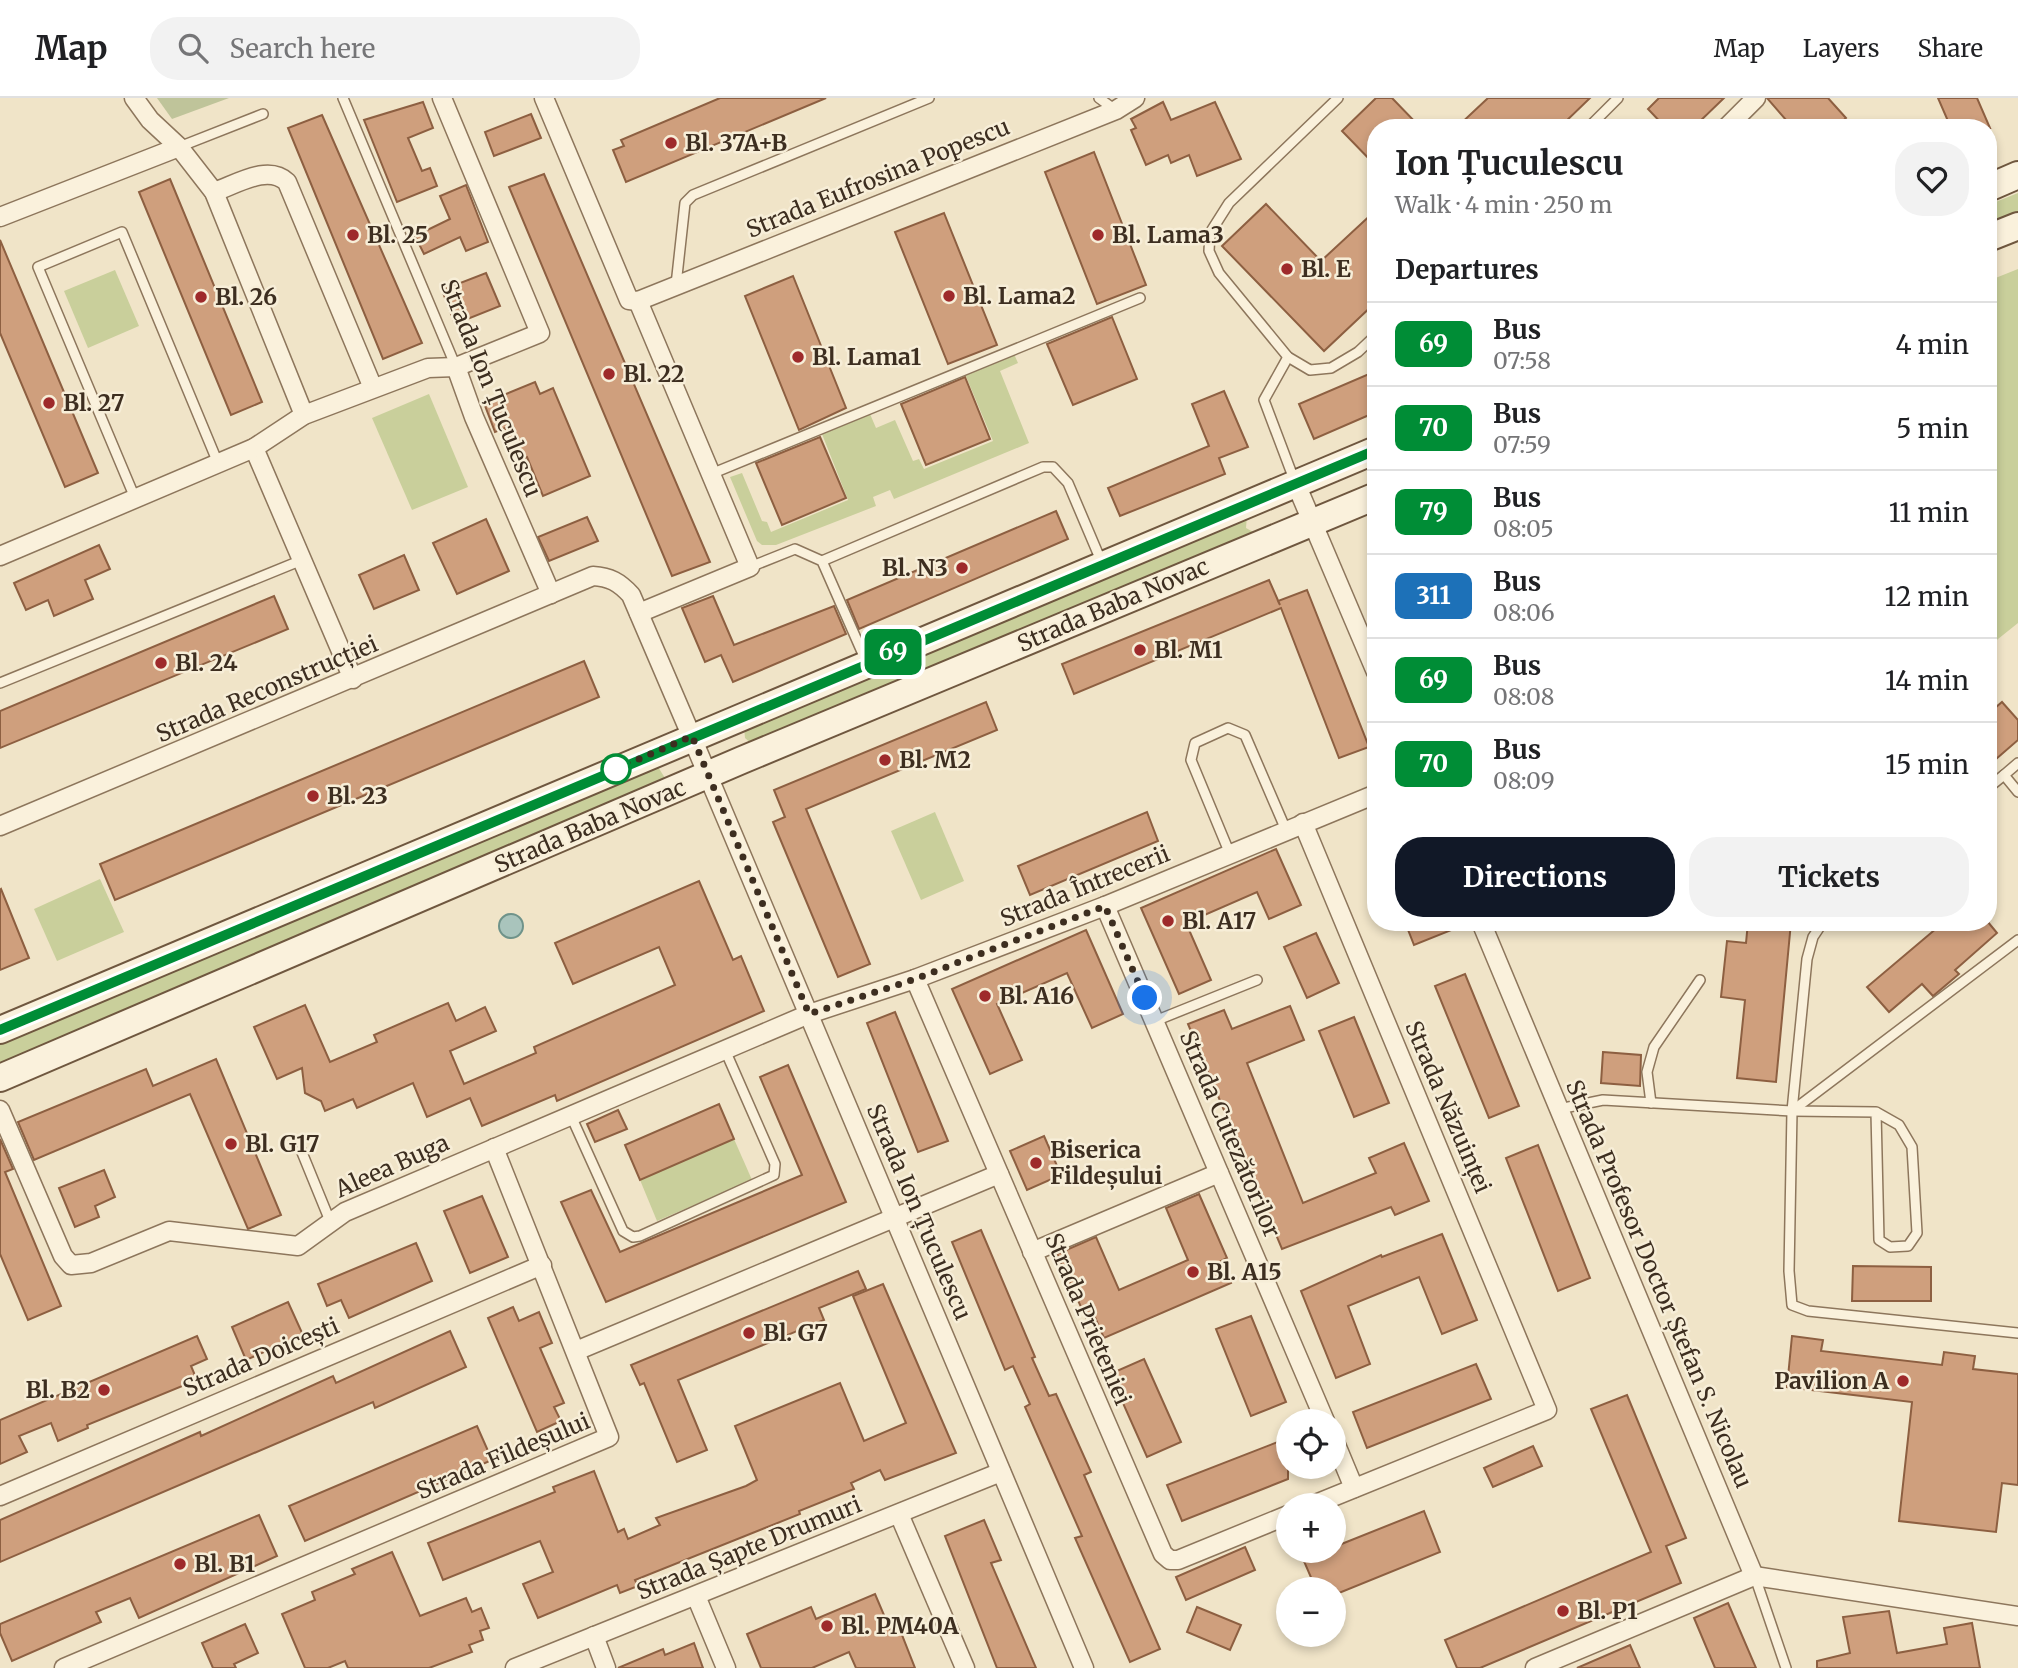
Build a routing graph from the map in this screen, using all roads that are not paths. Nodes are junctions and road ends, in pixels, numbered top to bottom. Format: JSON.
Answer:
{"nodes":[{"id":1,"x":134,"y":98,"type":"edge"},
{"id":2,"x":343,"y":98,"type":"edge"},
{"id":3,"x":442,"y":98,"type":"edge"},
{"id":4,"x":544,"y":98,"type":"edge"},
{"id":5,"x":929,"y":98,"type":"edge"},
{"id":6,"x":1099,"y":98,"type":"edge"},
{"id":7,"x":1135,"y":98,"type":"edge"},
{"id":8,"x":1338,"y":98,"type":"edge"},
{"id":9,"x":1618,"y":98,"type":"edge"},
{"id":10,"x":1756,"y":98,"type":"edge"},
{"id":11,"x":1116,"y":110,"type":"junction"},
{"id":12,"x":263,"y":114,"type":"dead end"},
{"id":13,"x":1597,"y":119,"type":"edge"},
{"id":14,"x":1735,"y":119,"type":"edge"},
{"id":15,"x":179,"y":147,"type":"junction"},
{"id":16,"x":2018,"y":175,"type":"edge"},
{"id":17,"x":1997,"y":184,"type":"edge"},
{"id":18,"x":214,"y":192,"type":"junction"},
{"id":19,"x":0,"y":217,"type":"edge"},
{"id":20,"x":2018,"y":226,"type":"edge"},
{"id":21,"x":1997,"y":234,"type":"edge"},
{"id":22,"x":676,"y":285,"type":"junction"},
{"id":23,"x":1140,"y":298,"type":"dead end"},
{"id":24,"x":638,"y":301,"type":"junction"},
{"id":25,"x":1367,"y":344,"type":"edge"},
{"id":26,"x":1288,"y":357,"type":"junction"},
{"id":27,"x":456,"y":367,"type":"junction"},
{"id":28,"x":373,"y":388,"type":"junction"},
{"id":29,"x":304,"y":415,"type":"junction"},
{"id":30,"x":254,"y":449,"type":"junction"},
{"id":31,"x":1367,"y":454,"type":"edge"},
{"id":32,"x":218,"y":463,"type":"junction"},
{"id":33,"x":710,"y":474,"type":"junction"},
{"id":34,"x":1296,"y":484,"type":"junction"},
{"id":35,"x":135,"y":499,"type":"junction"},
{"id":36,"x":1367,"y":500,"type":"edge"},
{"id":37,"x":1312,"y":522,"type":"junction"},
{"id":38,"x":0,"y":556,"type":"edge"},
{"id":39,"x":302,"y":559,"type":"junction"},
{"id":40,"x":822,"y":561,"type":"junction"},
{"id":41,"x":1102,"y":565,"type":"junction"},
{"id":42,"x":750,"y":567,"type":"junction"},
{"id":43,"x":551,"y":594,"type":"junction"},
{"id":44,"x":639,"y":612,"type":"junction"},
{"id":45,"x":1367,"y":651,"type":"edge"},
{"id":46,"x":867,"y":663,"type":"junction"},
{"id":47,"x":353,"y":680,"type":"junction"},
{"id":48,"x":0,"y":683,"type":"edge"},
{"id":49,"x":692,"y":736,"type":"junction"},
{"id":50,"x":2018,"y":763,"type":"edge"},
{"id":51,"x":708,"y":775,"type":"junction"},
{"id":52,"x":2004,"y":775,"type":"junction"},
{"id":53,"x":1997,"y":781,"type":"edge"},
{"id":54,"x":2018,"y":792,"type":"edge"},
{"id":55,"x":1367,"y":798,"type":"edge"},
{"id":56,"x":0,"y":826,"type":"edge"},
{"id":57,"x":1295,"y":827,"type":"junction"},
{"id":58,"x":1230,"y":854,"type":"junction"},
{"id":59,"x":1105,"y":906,"type":"junction"},
{"id":60,"x":1485,"y":931,"type":"edge"},
{"id":61,"x":1817,"y":931,"type":"edge"},
{"id":62,"x":2018,"y":940,"type":"edge"},
{"id":63,"x":915,"y":979,"type":"junction"},
{"id":64,"x":1257,"y":980,"type":"dead end"},
{"id":65,"x":1700,"y":980,"type":"dead end"},
{"id":66,"x":809,"y":1014,"type":"junction"},
{"id":67,"x":1155,"y":1021,"type":"junction"},
{"id":68,"x":0,"y":1030,"type":"edge"},
{"id":69,"x":725,"y":1050,"type":"junction"},
{"id":70,"x":0,"y":1078,"type":"edge"},
{"id":71,"x":1651,"y":1103,"type":"junction"},
{"id":72,"x":1559,"y":1109,"type":"junction"},
{"id":73,"x":0,"y":1110,"type":"edge"},
{"id":74,"x":1792,"y":1111,"type":"junction"},
{"id":75,"x":1876,"y":1112,"type":"junction"},
{"id":76,"x":572,"y":1116,"type":"junction"},
{"id":77,"x":494,"y":1148,"type":"junction"},
{"id":78,"x":301,"y":1150,"type":"dead end"},
{"id":79,"x":1219,"y":1173,"type":"junction"},
{"id":80,"x":999,"y":1174,"type":"junction"},
{"id":81,"x":895,"y":1219,"type":"junction"},
{"id":82,"x":330,"y":1221,"type":"junction"},
{"id":83,"x":1032,"y":1252,"type":"junction"},
{"id":84,"x":542,"y":1265,"type":"junction"},
{"id":85,"x":2018,"y":1333,"type":"edge"},
{"id":86,"x":576,"y":1351,"type":"junction"},
{"id":87,"x":1320,"y":1409,"type":"edge"},
{"id":88,"x":1346,"y":1469,"type":"edge"},
{"id":89,"x":1001,"y":1472,"type":"junction"},
{"id":90,"x":1354,"y":1488,"type":"junction"},
{"id":91,"x":1342,"y":1493,"type":"edge"},
{"id":92,"x":0,"y":1496,"type":"edge"},
{"id":93,"x":899,"y":1514,"type":"junction"},
{"id":94,"x":1276,"y":1520,"type":"edge"},
{"id":95,"x":1754,"y":1576,"type":"junction"},
{"id":96,"x":696,"y":1595,"type":"junction"},
{"id":97,"x":2018,"y":1616,"type":"edge"},
{"id":98,"x":594,"y":1636,"type":"junction"},
{"id":99,"x":64,"y":1668,"type":"edge"},
{"id":100,"x":515,"y":1668,"type":"edge"},
{"id":101,"x":606,"y":1668,"type":"edge"},
{"id":102,"x":726,"y":1668,"type":"edge"},
{"id":103,"x":965,"y":1668,"type":"edge"},
{"id":104,"x":1084,"y":1668,"type":"edge"},
{"id":105,"x":1535,"y":1668,"type":"edge"},
{"id":106,"x":1786,"y":1668,"type":"edge"}],
"edges":[{"from":1,"to":15,"type":"street"},
{"from":2,"to":27,"type":"lane","name":"Strada Ion Țuculescu"},
{"from":3,"to":27,"type":"street"},
{"from":4,"to":24,"type":"street"},
{"from":5,"to":22,"type":"lane"},
{"from":6,"to":11,"type":"lane"},
{"from":7,"to":11,"type":"street","name":"Strada Eufrosina Popescu"},
{"from":8,"to":26,"type":"lane"},
{"from":9,"to":13,"type":"lane"},
{"from":10,"to":14,"type":"street"},
{"from":11,"to":22,"type":"street","name":"Strada Eufrosina Popescu"},
{"from":12,"to":15,"type":"lane"},
{"from":15,"to":18,"type":"street"},
{"from":15,"to":19,"type":"street"},
{"from":16,"to":17,"type":"main road"},
{"from":18,"to":28,"type":"street"},
{"from":18,"to":29,"type":"street"},
{"from":20,"to":21,"type":"main road"},
{"from":22,"to":24,"type":"street","name":"Strada Eufrosina Popescu"},
{"from":23,"to":33,"type":"lane"},
{"from":24,"to":33,"type":"street"},
{"from":25,"to":26,"type":"lane"},
{"from":26,"to":34,"type":"lane"},
{"from":27,"to":28,"type":"street"},
{"from":27,"to":43,"type":"street","name":"Strada Ion Țuculescu"},
{"from":28,"to":29,"type":"street"},
{"from":29,"to":30,"type":"street"},
{"from":30,"to":32,"type":"street"},
{"from":30,"to":39,"type":"street"},
{"from":31,"to":34,"type":"main road","name":"Strada Baba Novac"},
{"from":32,"to":35,"type":"street"},
{"from":32,"to":35,"type":"lane"},
{"from":33,"to":42,"type":"street"},
{"from":34,"to":37,"type":"street"},
{"from":34,"to":41,"type":"main road","name":"Strada Baba Novac"},
{"from":35,"to":38,"type":"street"},
{"from":36,"to":37,"type":"main road","name":"Strada Baba Novac"},
{"from":37,"to":45,"type":"street"},
{"from":37,"to":51,"type":"main road","name":"Strada Baba Novac"},
{"from":39,"to":47,"type":"street"},
{"from":39,"to":48,"type":"lane"},
{"from":40,"to":41,"type":"lane"},
{"from":40,"to":42,"type":"lane"},
{"from":40,"to":46,"type":"lane"},
{"from":41,"to":46,"type":"main road","name":"Strada Baba Novac"},
{"from":42,"to":44,"type":"street"},
{"from":43,"to":44,"type":"street"},
{"from":43,"to":47,"type":"street","name":"Strada Reconstrucției"},
{"from":44,"to":49,"type":"street"},
{"from":46,"to":49,"type":"main road","name":"Strada Baba Novac"},
{"from":47,"to":56,"type":"street","name":"Strada Reconstrucției"},
{"from":49,"to":51,"type":"street","name":"Strada Ion Țuculescu"},
{"from":49,"to":68,"type":"main road","name":"Strada Baba Novac"},
{"from":50,"to":52,"type":"lane"},
{"from":51,"to":66,"type":"street","name":"Strada Ion Țuculescu"},
{"from":51,"to":70,"type":"main road","name":"Strada Baba Novac"},
{"from":52,"to":53,"type":"lane"},
{"from":52,"to":54,"type":"lane"},
{"from":55,"to":57,"type":"street","name":"Strada Întrecerii"},
{"from":57,"to":58,"type":"street","name":"Strada Întrecerii"},
{"from":57,"to":58,"type":"lane"},
{"from":57,"to":90,"type":"street","name":"Strada Năzuinței"},
{"from":58,"to":59,"type":"street","name":"Strada Întrecerii"},
{"from":59,"to":63,"type":"street","name":"Strada Întrecerii"},
{"from":59,"to":67,"type":"street","name":"Strada Cutezătorilor"},
{"from":60,"to":72,"type":"street","name":"Strada Profesor Doctor Ștefan S. Nicolau"},
{"from":61,"to":74,"type":"lane"},
{"from":62,"to":74,"type":"lane"},
{"from":63,"to":66,"type":"street","name":"Strada Întrecerii"},
{"from":63,"to":80,"type":"street","name":"Strada Prieteniei"},
{"from":64,"to":67,"type":"lane"},
{"from":65,"to":71,"type":"lane"},
{"from":66,"to":69,"type":"street","name":"Aleea Buga"},
{"from":66,"to":81,"type":"street","name":"Strada Ion Țuculescu"},
{"from":67,"to":79,"type":"street","name":"Strada Cutezătorilor"},
{"from":69,"to":76,"type":"street","name":"Aleea Buga"},
{"from":69,"to":76,"type":"lane"},
{"from":71,"to":72,"type":"lane"},
{"from":71,"to":74,"type":"lane"},
{"from":72,"to":95,"type":"street","name":"Strada Profesor Doctor Ștefan S. Nicolau"},
{"from":73,"to":82,"type":"street","name":"Aleea Buga"},
{"from":74,"to":75,"type":"lane"},
{"from":74,"to":85,"type":"lane"},
{"from":75,"to":75,"type":"lane"},
{"from":76,"to":77,"type":"street","name":"Aleea Buga"},
{"from":77,"to":82,"type":"street","name":"Aleea Buga"},
{"from":77,"to":84,"type":"street"},
{"from":78,"to":82,"type":"lane"},
{"from":79,"to":83,"type":"street"},
{"from":79,"to":87,"type":"street","name":"Strada Cutezătorilor"},
{"from":80,"to":81,"type":"street"},
{"from":80,"to":83,"type":"street","name":"Strada Prieteniei"},
{"from":81,"to":86,"type":"street"},
{"from":81,"to":89,"type":"street","name":"Strada Ion Țuculescu"},
{"from":83,"to":94,"type":"street","name":"Strada Prieteniei"},
{"from":84,"to":86,"type":"street"},
{"from":84,"to":92,"type":"street","name":"Strada Doicești"},
{"from":86,"to":99,"type":"street","name":"Strada Fildeșului"},
{"from":88,"to":90,"type":"street"},
{"from":89,"to":93,"type":"street","name":"Strada Șapte Drumuri"},
{"from":89,"to":104,"type":"street","name":"Strada Ion Țuculescu"},
{"from":90,"to":91,"type":"street"},
{"from":93,"to":96,"type":"street","name":"Strada Șapte Drumuri"},
{"from":93,"to":103,"type":"street"},
{"from":95,"to":97,"type":"street"},
{"from":95,"to":105,"type":"street"},
{"from":95,"to":106,"type":"lane","name":"Strada Profesor Doctor Ștefan S. Nicolau"},
{"from":96,"to":98,"type":"street","name":"Strada Șapte Drumuri"},
{"from":96,"to":102,"type":"street"},
{"from":98,"to":100,"type":"street","name":"Strada Șapte Drumuri"},
{"from":98,"to":101,"type":"street"}]}
